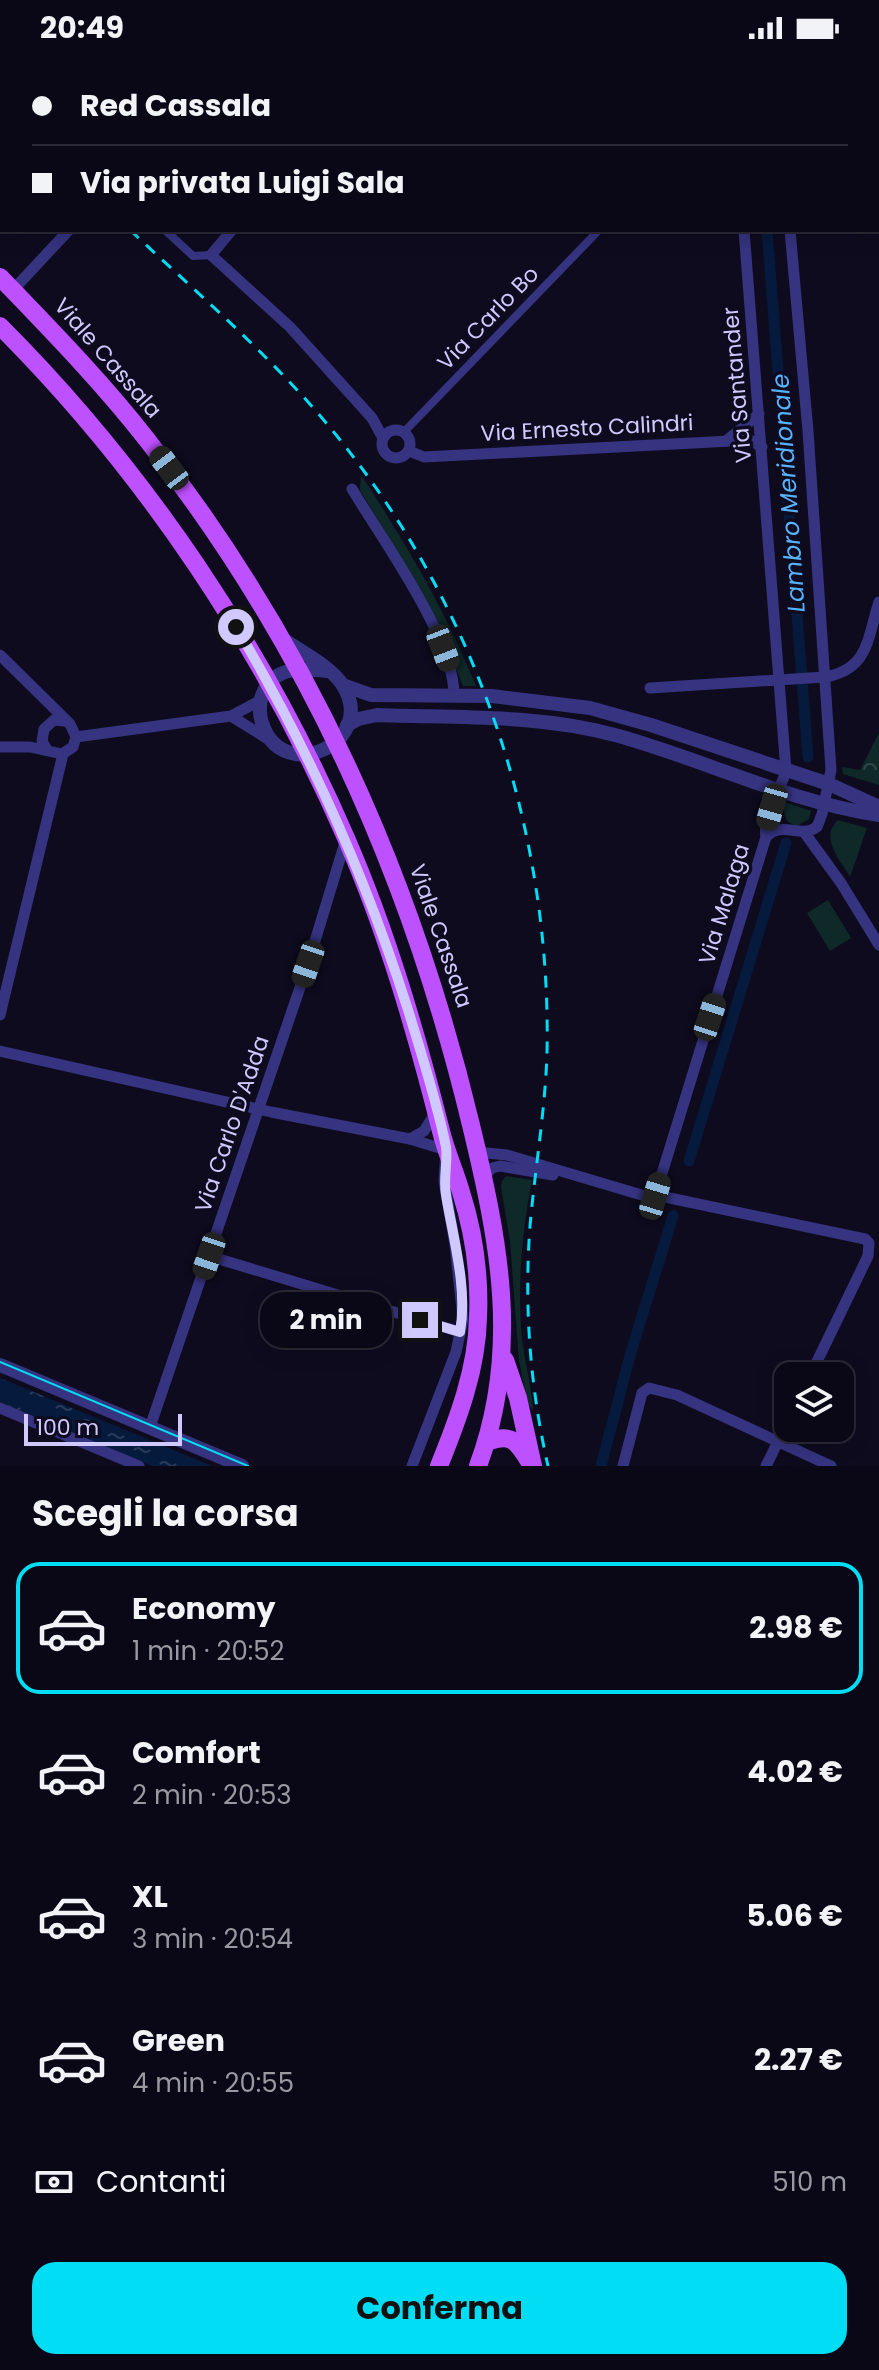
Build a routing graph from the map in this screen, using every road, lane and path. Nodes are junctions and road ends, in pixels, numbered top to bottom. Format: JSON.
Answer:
{"nodes":[{"id":1,"x":67,"y":232,"type":"edge"},
{"id":2,"x":167,"y":232,"type":"edge"},
{"id":3,"x":230,"y":232,"type":"edge"},
{"id":4,"x":597,"y":232,"type":"edge"},
{"id":5,"x":744,"y":232,"type":"edge"},
{"id":6,"x":790,"y":232,"type":"edge"},
{"id":7,"x":211,"y":255,"type":"junction"},
{"id":8,"x":6,"y":283,"type":"edge"},
{"id":9,"x":0,"y":326,"type":"edge"},
{"id":10,"x":759,"y":414,"type":"junction"},
{"id":11,"x":404,"y":432,"type":"junction"},
{"id":12,"x":383,"y":438,"type":"junction"},
{"id":13,"x":725,"y":442,"type":"junction"},
{"id":14,"x":762,"y":447,"type":"junction"},
{"id":15,"x":409,"y":451,"type":"junction"},
{"id":16,"x":352,"y":489,"type":"dead end"},
{"id":17,"x":879,"y":602,"type":"edge"},
{"id":18,"x":280,"y":636,"type":"junction"},
{"id":19,"x":0,"y":655,"type":"edge"},
{"id":20,"x":297,"y":669,"type":"junction"},
{"id":21,"x":327,"y":671,"type":"junction"},
{"id":22,"x":821,"y":677,"type":"junction"},
{"id":23,"x":783,"y":680,"type":"junction"},
{"id":24,"x":343,"y":685,"type":"junction"},
{"id":25,"x":650,"y":688,"type":"dead end"},
{"id":26,"x":33,"y":689,"type":"junction"},
{"id":27,"x":264,"y":692,"type":"junction"},
{"id":28,"x":454,"y":696,"type":"junction"},
{"id":29,"x":231,"y":716,"type":"junction"},
{"id":30,"x":65,"y":721,"type":"junction"},
{"id":31,"x":347,"y":725,"type":"junction"},
{"id":32,"x":44,"y":728,"type":"junction"},
{"id":33,"x":76,"y":737,"type":"junction"},
{"id":34,"x":273,"y":742,"type":"junction"},
{"id":35,"x":336,"y":742,"type":"junction"},
{"id":36,"x":6,"y":746,"type":"edge"},
{"id":37,"x":47,"y":750,"type":"junction"},
{"id":38,"x":63,"y":754,"type":"junction"},
{"id":39,"x":306,"y":755,"type":"junction"},
{"id":40,"x":786,"y":771,"type":"junction"},
{"id":41,"x":829,"y":784,"type":"junction"},
{"id":42,"x":781,"y":789,"type":"junction"},
{"id":43,"x":825,"y":803,"type":"junction"},
{"id":44,"x":772,"y":807,"type":"junction"},
{"id":45,"x":879,"y":807,"type":"edge"},
{"id":46,"x":879,"y":815,"type":"edge"},
{"id":47,"x":788,"y":828,"type":"junction"},
{"id":48,"x":804,"y":832,"type":"junction"},
{"id":49,"x":766,"y":837,"type":"junction"},
{"id":50,"x":346,"y":838,"type":"junction"},
{"id":51,"x":361,"y":874,"type":"junction"},
{"id":52,"x":335,"y":879,"type":"junction"},
{"id":53,"x":879,"y":945,"type":"edge"},
{"id":54,"x":0,"y":1015,"type":"edge"},
{"id":55,"x":0,"y":1051,"type":"edge"},
{"id":56,"x":259,"y":1109,"type":"junction"},
{"id":57,"x":436,"y":1111,"type":"junction"},
{"id":58,"x":410,"y":1139,"type":"junction"},
{"id":59,"x":446,"y":1150,"type":"junction"},
{"id":60,"x":477,"y":1152,"type":"junction"},
{"id":61,"x":483,"y":1177,"type":"junction"},
{"id":62,"x":585,"y":1178,"type":"junction"},
{"id":63,"x":655,"y":1196,"type":"junction"},
{"id":64,"x":209,"y":1256,"type":"junction"},
{"id":65,"x":460,"y":1332,"type":"junction"},
{"id":66,"x":503,"y":1354,"type":"junction"},
{"id":67,"x":817,"y":1362,"type":"edge"},
{"id":68,"x":0,"y":1365,"type":"edge"},
{"id":69,"x":0,"y":1408,"type":"edge"},
{"id":70,"x":150,"y":1427,"type":"junction"},
{"id":71,"x":487,"y":1442,"type":"junction"},
{"id":72,"x":778,"y":1443,"type":"junction"},
{"id":73,"x":139,"y":1466,"type":"edge"},
{"id":74,"x":242,"y":1466,"type":"edge"},
{"id":75,"x":412,"y":1466,"type":"edge"},
{"id":76,"x":439,"y":1466,"type":"edge"},
{"id":77,"x":478,"y":1466,"type":"edge"},
{"id":78,"x":532,"y":1466,"type":"edge"},
{"id":79,"x":623,"y":1466,"type":"edge"},
{"id":80,"x":766,"y":1466,"type":"edge"},
{"id":81,"x":831,"y":1466,"type":"edge"}],
"edges":[{"from":1,"to":8,"type":"street"},
{"from":2,"to":7,"type":"street"},
{"from":3,"to":7,"type":"street"},
{"from":4,"to":11,"type":"street","name":"Via Carlo Bo"},
{"from":5,"to":10,"type":"street","name":"Via Santander"},
{"from":6,"to":22,"type":"street"},
{"from":7,"to":12,"type":"street"},
{"from":8,"to":18,"type":"main road","name":"Viale Cassala"},
{"from":9,"to":27,"type":"main road"},
{"from":10,"to":13,"type":"street","name":"Via Ernesto Calindri"},
{"from":10,"to":14,"type":"street","name":"Via Santander"},
{"from":11,"to":12,"type":"street"},
{"from":11,"to":15,"type":"street"},
{"from":12,"to":15,"type":"street"},
{"from":13,"to":14,"type":"street"},
{"from":13,"to":15,"type":"street","name":"Via Ernesto Calindri"},
{"from":14,"to":23,"type":"street","name":"Via Santander"},
{"from":16,"to":28,"type":"street"},
{"from":17,"to":22,"type":"street"},
{"from":18,"to":20,"type":"main road","name":"Viale Cassala"},
{"from":18,"to":21,"type":"street","name":"Viale Cassala"},
{"from":19,"to":26,"type":"street"},
{"from":20,"to":21,"type":"street"},
{"from":20,"to":27,"type":"street"},
{"from":20,"to":35,"type":"main road","name":"Viale Cassala"},
{"from":21,"to":24,"type":"street","name":"Viale Cassala"},
{"from":22,"to":23,"type":"street"},
{"from":22,"to":41,"type":"street"},
{"from":23,"to":25,"type":"street"},
{"from":23,"to":40,"type":"street"},
{"from":24,"to":28,"type":"street"},
{"from":24,"to":31,"type":"street"},
{"from":26,"to":30,"type":"street"},
{"from":26,"to":32,"type":"street"},
{"from":27,"to":29,"type":"street"},
{"from":27,"to":34,"type":"street"},
{"from":27,"to":39,"type":"main road"},
{"from":28,"to":40,"type":"street"},
{"from":29,"to":33,"type":"street"},
{"from":29,"to":34,"type":"street"},
{"from":30,"to":32,"type":"street"},
{"from":30,"to":33,"type":"street"},
{"from":31,"to":35,"type":"street"},
{"from":31,"to":42,"type":"street"},
{"from":32,"to":36,"type":"street"},
{"from":32,"to":37,"type":"street"},
{"from":33,"to":38,"type":"street"},
{"from":34,"to":39,"type":"street"},
{"from":35,"to":39,"type":"street"},
{"from":35,"to":60,"type":"main road","name":"Viale Cassala"},
{"from":36,"to":37,"type":"street"},
{"from":37,"to":38,"type":"street"},
{"from":38,"to":54,"type":"street"},
{"from":39,"to":50,"type":"main road"},
{"from":40,"to":41,"type":"street"},
{"from":40,"to":42,"type":"street","name":"Via Malaga"},
{"from":41,"to":43,"type":"street"},
{"from":41,"to":45,"type":"street"},
{"from":42,"to":43,"type":"street"},
{"from":42,"to":44,"type":"street","name":"Via Malaga"},
{"from":43,"to":46,"type":"street"},
{"from":43,"to":48,"type":"street"},
{"from":44,"to":47,"type":"street"},
{"from":44,"to":49,"type":"street","name":"Via Malaga"},
{"from":47,"to":48,"type":"street"},
{"from":47,"to":49,"type":"street"},
{"from":48,"to":53,"type":"street"},
{"from":49,"to":63,"type":"street","name":"Via Malaga"},
{"from":50,"to":51,"type":"main road"},
{"from":50,"to":52,"type":"street","name":"Via Carlo D'Adda"},
{"from":51,"to":52,"type":"street"},
{"from":51,"to":57,"type":"main road"},
{"from":52,"to":56,"type":"street","name":"Via Carlo D'Adda"},
{"from":55,"to":56,"type":"street"},
{"from":56,"to":58,"type":"street"},
{"from":56,"to":64,"type":"street","name":"Via Carlo D'Adda"},
{"from":57,"to":58,"type":"street"},
{"from":57,"to":59,"type":"main road"},
{"from":58,"to":59,"type":"street"},
{"from":59,"to":60,"type":"main road"},
{"from":59,"to":65,"type":"street"},
{"from":59,"to":76,"type":"main road"},
{"from":60,"to":61,"type":"main road","name":"Viale Cassala"},
{"from":60,"to":62,"type":"street"},
{"from":61,"to":62,"type":"street"},
{"from":61,"to":66,"type":"main road","name":"Viale Cassala"},
{"from":62,"to":63,"type":"street"},
{"from":63,"to":67,"type":"street"},
{"from":64,"to":65,"type":"street"},
{"from":64,"to":70,"type":"street","name":"Via Carlo D'Adda"},
{"from":65,"to":75,"type":"street"},
{"from":66,"to":71,"type":"main road","name":"Viale Cassala"},
{"from":66,"to":78,"type":"main road"},
{"from":68,"to":70,"type":"street"},
{"from":69,"to":73,"type":"street"},
{"from":70,"to":74,"type":"street"},
{"from":71,"to":77,"type":"main road","name":"Viale Cassala"},
{"from":71,"to":78,"type":"main road"},
{"from":72,"to":79,"type":"street"},
{"from":72,"to":80,"type":"street"},
{"from":72,"to":81,"type":"street"}]}
